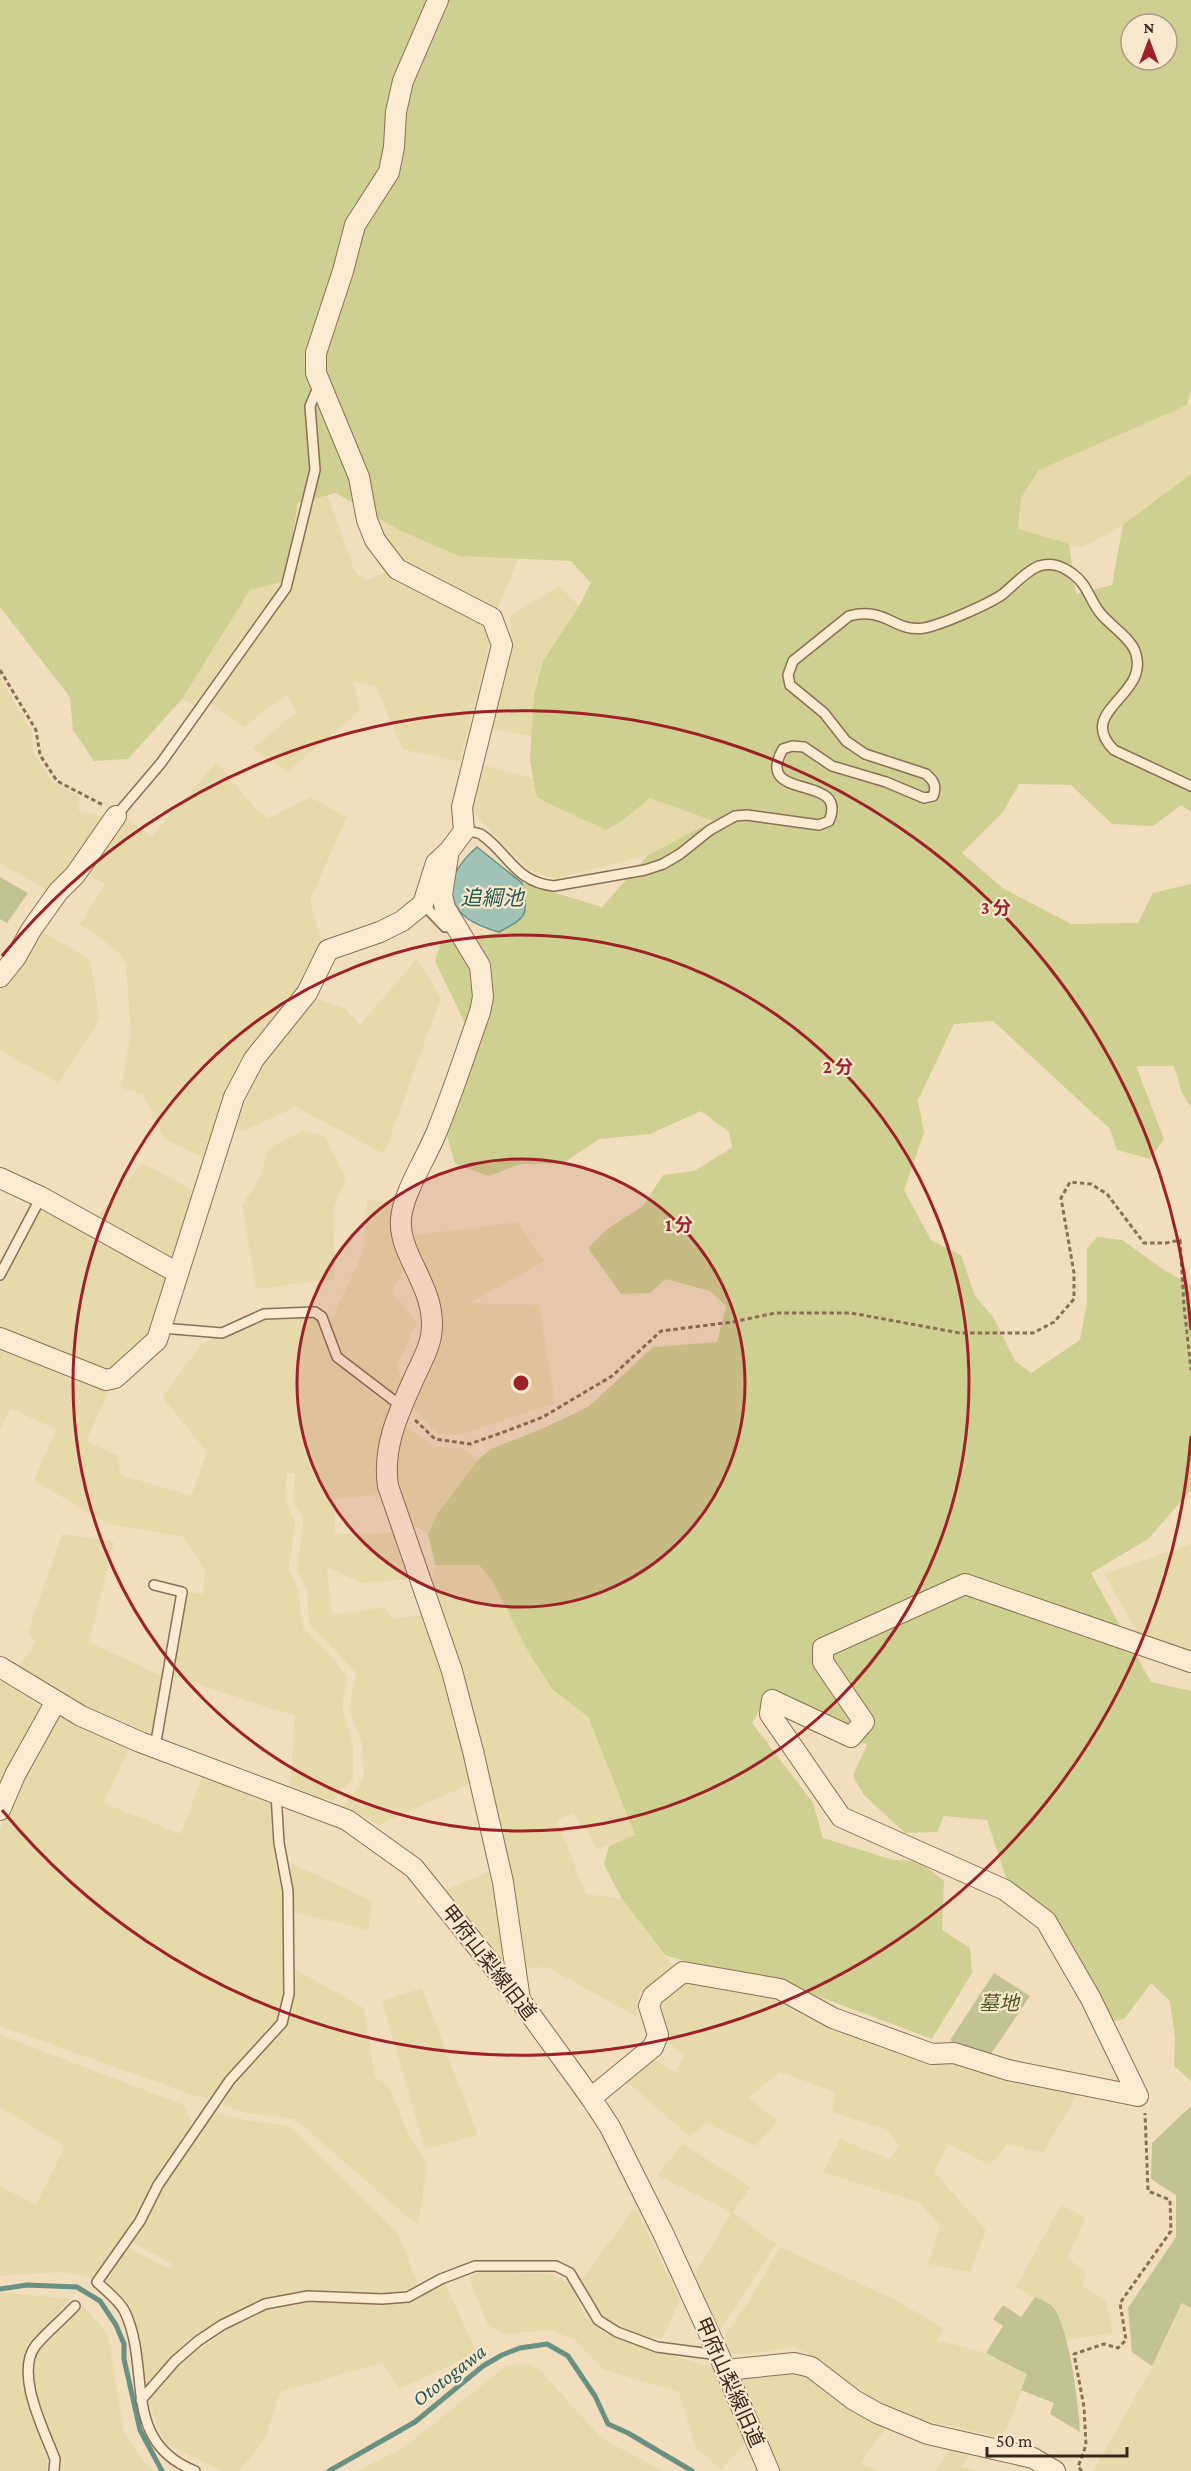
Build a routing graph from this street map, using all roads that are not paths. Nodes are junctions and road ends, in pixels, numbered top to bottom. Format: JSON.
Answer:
{"nodes":[{"id":1,"x":438,"y":0,"type":"edge"},
{"id":2,"x":320,"y":383,"type":"junction"},
{"id":3,"x":1191,"y":786,"type":"edge"},
{"id":4,"x":116,"y":816,"type":"joint"},
{"id":5,"x":464,"y":831,"type":"junction"},
{"id":6,"x":449,"y":851,"type":"junction"},
{"id":7,"x":423,"y":904,"type":"junction"},
{"id":8,"x":456,"y":926,"type":"junction"},
{"id":9,"x":0,"y":976,"type":"edge"},
{"id":10,"x":0,"y":1178,"type":"edge"},
{"id":11,"x":42,"y":1197,"type":"junction"},
{"id":12,"x":178,"y":1273,"type":"junction"},
{"id":13,"x":0,"y":1275,"type":"edge"},
{"id":14,"x":162,"y":1328,"type":"junction"},
{"id":15,"x":0,"y":1338,"type":"edge"},
{"id":16,"x":401,"y":1406,"type":"junction"},
{"id":17,"x":154,"y":1586,"type":"dead end"},
{"id":18,"x":1191,"y":1662,"type":"edge"},
{"id":19,"x":0,"y":1667,"type":"edge"},
{"id":20,"x":55,"y":1703,"type":"junction"},
{"id":21,"x":155,"y":1747,"type":"junction"},
{"id":22,"x":276,"y":1792,"type":"junction"},
{"id":23,"x":0,"y":1810,"type":"edge"},
{"id":24,"x":520,"y":2000,"type":"junction"},
{"id":25,"x":591,"y":2098,"type":"junction"},
{"id":26,"x":75,"y":2306,"type":"dead end"},
{"id":27,"x":723,"y":2362,"type":"junction"},
{"id":28,"x":141,"y":2400,"type":"junction"},
{"id":29,"x":54,"y":2471,"type":"edge"},
{"id":30,"x":195,"y":2471,"type":"edge"},
{"id":31,"x":769,"y":2471,"type":"edge"},
{"id":32,"x":1055,"y":2471,"type":"edge"}],
"edges":[{"from":1,"to":2,"type":"street"},
{"from":2,"to":4,"type":"lane"},
{"from":2,"to":5,"type":"street"},
{"from":3,"to":5,"type":"lane"},
{"from":4,"to":9,"type":"street"},
{"from":5,"to":6,"type":"street"},
{"from":6,"to":7,"type":"street"},
{"from":6,"to":8,"type":"street"},
{"from":7,"to":8,"type":"lane"},
{"from":7,"to":12,"type":"street"},
{"from":8,"to":16,"type":"street"},
{"from":10,"to":11,"type":"street"},
{"from":11,"to":12,"type":"street"},
{"from":11,"to":13,"type":"lane"},
{"from":12,"to":14,"type":"street"},
{"from":14,"to":15,"type":"street"},
{"from":14,"to":16,"type":"lane"},
{"from":16,"to":24,"type":"street"},
{"from":17,"to":21,"type":"lane"},
{"from":18,"to":25,"type":"street"},
{"from":19,"to":20,"type":"street","name":"甲府山梨線旧道"},
{"from":20,"to":21,"type":"street","name":"甲府山梨線旧道"},
{"from":20,"to":23,"type":"street"},
{"from":21,"to":22,"type":"street","name":"甲府山梨線旧道"},
{"from":22,"to":24,"type":"street","name":"甲府山梨線旧道"},
{"from":22,"to":28,"type":"lane"},
{"from":24,"to":25,"type":"street","name":"甲府山梨線旧道"},
{"from":25,"to":27,"type":"street","name":"甲府山梨線旧道"},
{"from":26,"to":29,"type":"lane"},
{"from":27,"to":28,"type":"lane"},
{"from":27,"to":31,"type":"street","name":"甲府山梨線旧道"},
{"from":27,"to":32,"type":"street"},
{"from":28,"to":30,"type":"lane"}]}
